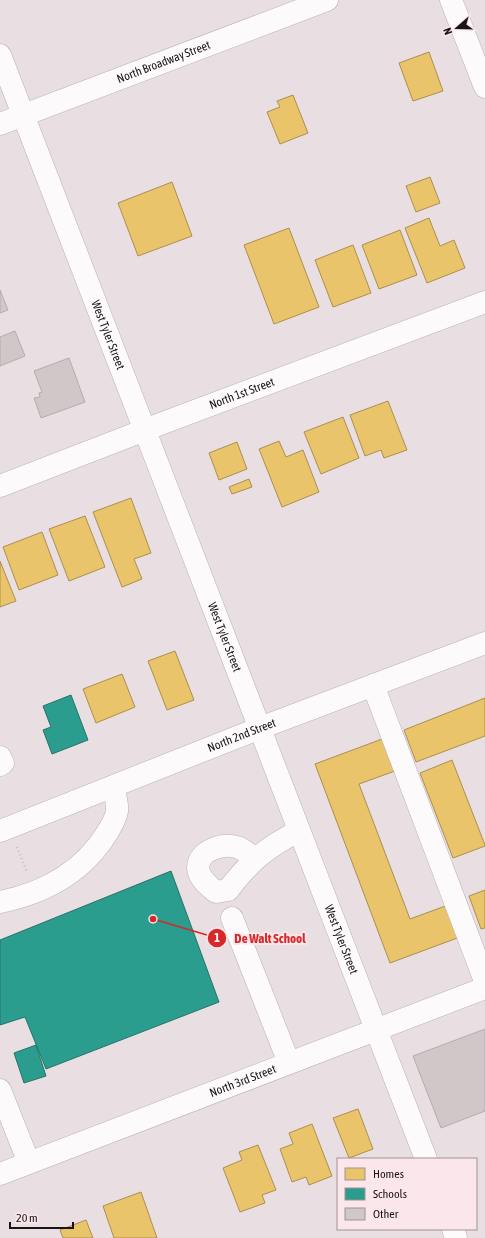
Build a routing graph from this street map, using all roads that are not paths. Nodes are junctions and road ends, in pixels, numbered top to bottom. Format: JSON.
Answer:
{"nodes":[{"id":1,"x":327,"y":0,"type":"edge"},
{"id":2,"x":451,"y":0,"type":"edge"},
{"id":3,"x":0,"y":55,"type":"edge"},
{"id":4,"x":485,"y":87,"type":"edge"},
{"id":5,"x":23,"y":115,"type":"junction"},
{"id":6,"x":0,"y":124,"type":"edge"},
{"id":7,"x":485,"y":302,"type":"edge"},
{"id":8,"x":145,"y":430,"type":"junction"},
{"id":9,"x":0,"y":486,"type":"edge"},
{"id":10,"x":485,"y":643,"type":"edge"},
{"id":11,"x":373,"y":685,"type":"junction"},
{"id":12,"x":260,"y":728,"type":"junction"},
{"id":13,"x":0,"y":757,"type":"edge"},
{"id":14,"x":0,"y":764,"type":"edge"},
{"id":15,"x":114,"y":787,"type":"junction"},
{"id":16,"x":299,"y":831,"type":"junction"},
{"id":17,"x":0,"y":832,"type":"edge"},
{"id":18,"x":255,"y":859,"type":"dead end"},
{"id":19,"x":0,"y":902,"type":"edge"},
{"id":20,"x":232,"y":918,"type":"dead end"},
{"id":21,"x":485,"y":981,"type":"edge"},
{"id":22,"x":485,"y":988,"type":"edge"},
{"id":23,"x":376,"y":1030,"type":"junction"},
{"id":24,"x":289,"y":1063,"type":"junction"},
{"id":25,"x":0,"y":1090,"type":"edge"},
{"id":26,"x":426,"y":1158,"type":"edge"},
{"id":27,"x":29,"y":1163,"type":"junction"},
{"id":28,"x":0,"y":1174,"type":"edge"}],
"edges":[{"from":1,"to":5,"type":"street","name":"North Broadway Street"},
{"from":2,"to":4,"type":"street"},
{"from":3,"to":5,"type":"street","name":"West Tyler Street"},
{"from":5,"to":6,"type":"street","name":"North Broadway Street"},
{"from":5,"to":8,"type":"street","name":"West Tyler Street"},
{"from":7,"to":8,"type":"street","name":"North 1st Street"},
{"from":8,"to":9,"type":"street","name":"North 1st Street"},
{"from":8,"to":12,"type":"street","name":"West Tyler Street"},
{"from":10,"to":11,"type":"street","name":"North 2nd Street"},
{"from":11,"to":12,"type":"street","name":"North 2nd Street"},
{"from":11,"to":21,"type":"street"},
{"from":12,"to":15,"type":"street","name":"North 2nd Street"},
{"from":12,"to":16,"type":"street","name":"West Tyler Street"},
{"from":13,"to":14,"type":"street"},
{"from":15,"to":17,"type":"street","name":"North 2nd Street"},
{"from":15,"to":19,"type":"street"},
{"from":16,"to":18,"type":"street"},
{"from":16,"to":23,"type":"street","name":"West Tyler Street"},
{"from":20,"to":24,"type":"street"},
{"from":22,"to":23,"type":"street","name":"North 3rd Street"},
{"from":23,"to":24,"type":"street","name":"North 3rd Street"},
{"from":23,"to":26,"type":"street","name":"West Tyler Street"},
{"from":24,"to":27,"type":"street","name":"North 3rd Street"},
{"from":25,"to":27,"type":"street"},
{"from":27,"to":28,"type":"street","name":"North 3rd Street"}]}
